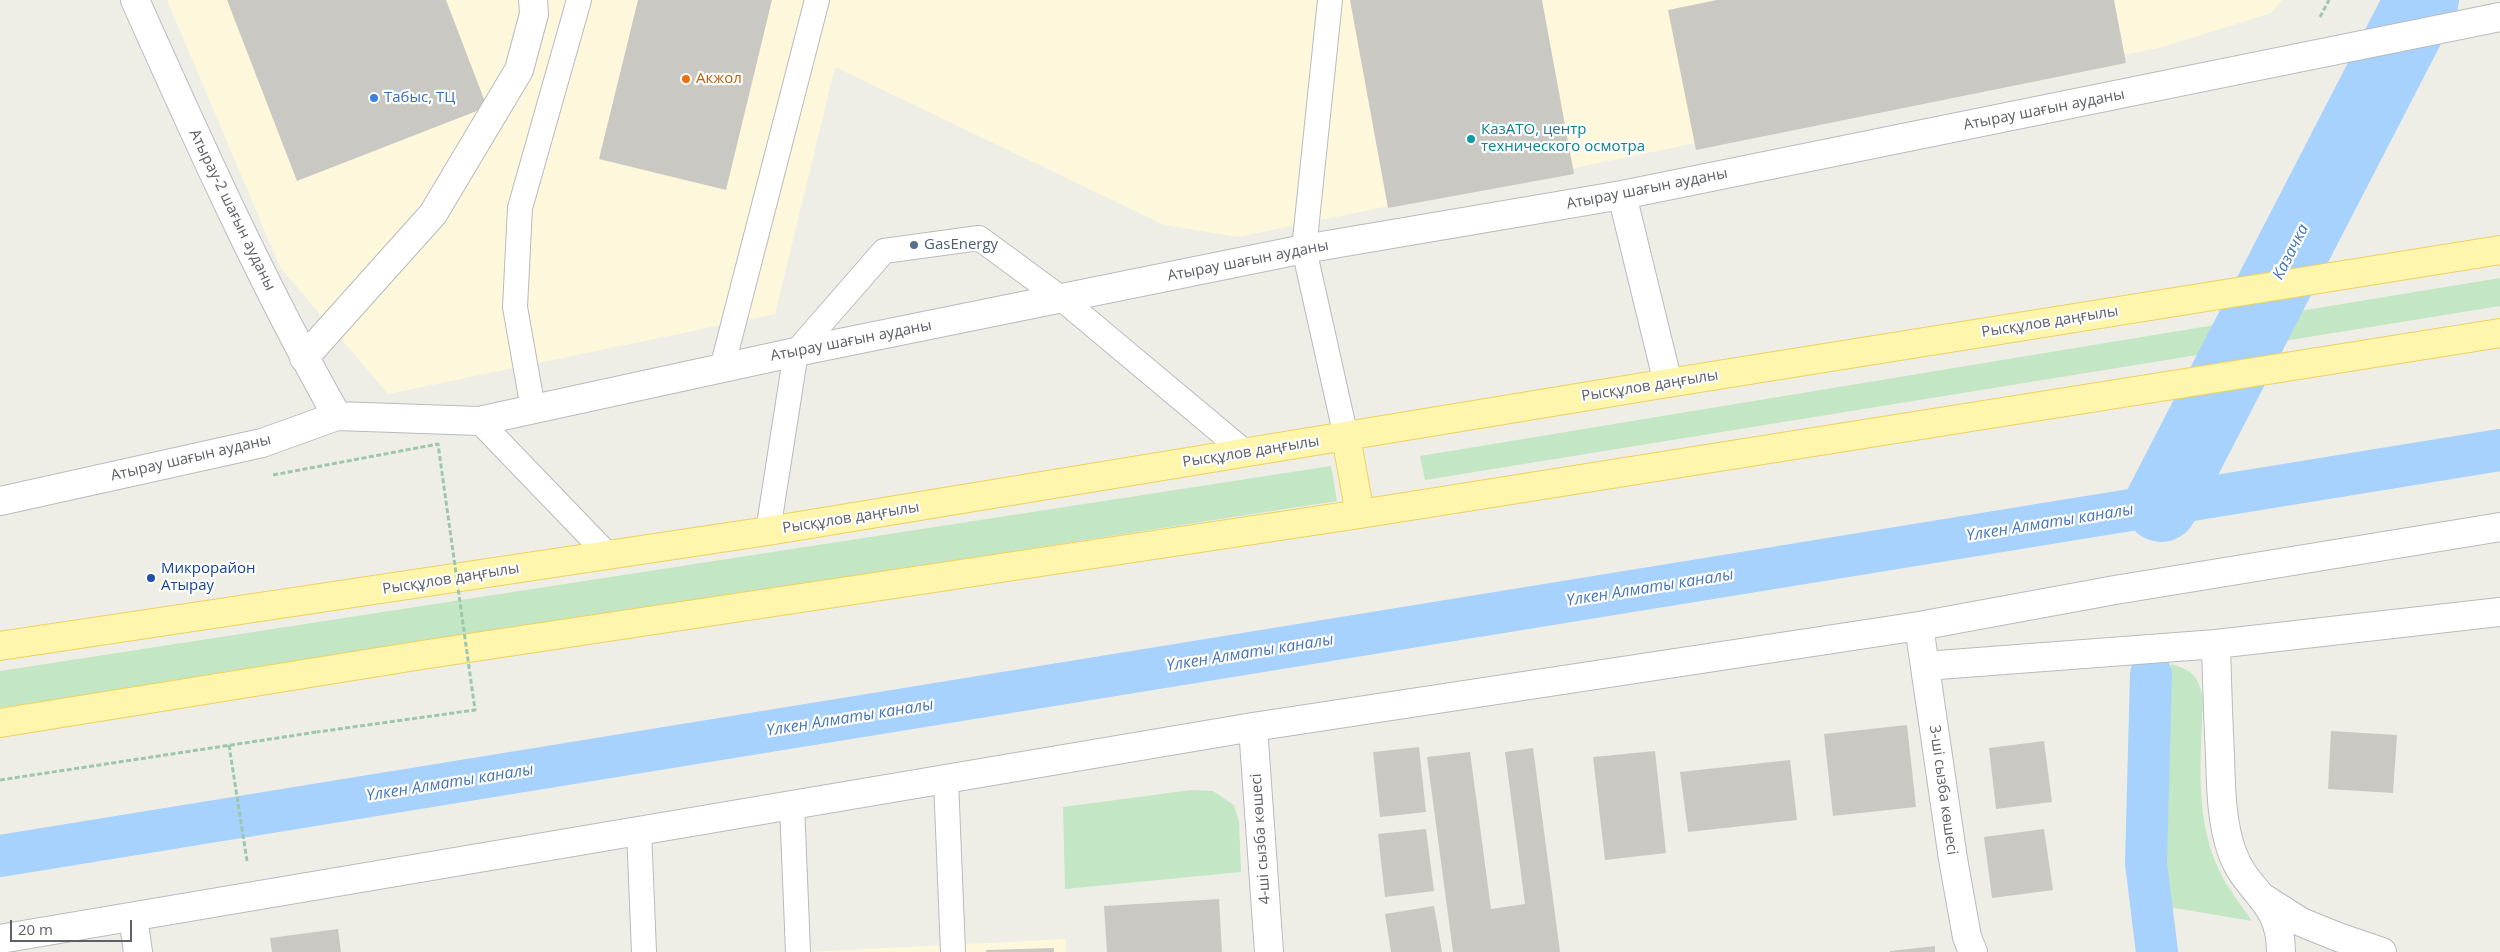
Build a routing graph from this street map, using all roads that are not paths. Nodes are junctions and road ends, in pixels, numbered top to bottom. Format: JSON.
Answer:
{"nodes":[{"id":1,"x":134,"y":0,"type":"edge"},
{"id":2,"x":533,"y":0,"type":"edge"},
{"id":3,"x":579,"y":0,"type":"edge"},
{"id":4,"x":817,"y":0,"type":"edge"},
{"id":5,"x":1330,"y":0,"type":"edge"},
{"id":6,"x":2495,"y":18,"type":"edge"},
{"id":7,"x":1622,"y":196,"type":"junction"},
{"id":8,"x":1304,"y":249,"type":"junction"},
{"id":9,"x":2500,"y":250,"type":"edge"},
{"id":10,"x":1062,"y":298,"type":"junction"},
{"id":11,"x":2500,"y":333,"type":"edge"},
{"id":12,"x":796,"y":352,"type":"junction"},
{"id":13,"x":304,"y":358,"type":"junction"},
{"id":14,"x":722,"y":368,"type":"junction"},
{"id":15,"x":1668,"y":383,"type":"junction"},
{"id":16,"x":533,"y":409,"type":"junction"},
{"id":17,"x":337,"y":416,"type":"junction"},
{"id":18,"x":479,"y":421,"type":"junction"},
{"id":19,"x":1346,"y":437,"type":"junction"},
{"id":20,"x":1246,"y":453,"type":"junction"},
{"id":21,"x":0,"y":501,"type":"edge"},
{"id":22,"x":1360,"y":514,"type":"junction"},
{"id":23,"x":2500,"y":527,"type":"edge"},
{"id":24,"x":768,"y":531,"type":"junction"},
{"id":25,"x":608,"y":555,"type":"junction"},
{"id":26,"x":2500,"y":612,"type":"edge"},
{"id":27,"x":1919,"y":626,"type":"junction"},
{"id":28,"x":2216,"y":644,"type":"junction"},
{"id":29,"x":0,"y":646,"type":"edge"},
{"id":30,"x":1925,"y":666,"type":"junction"},
{"id":31,"x":0,"y":724,"type":"edge"},
{"id":32,"x":1253,"y":727,"type":"junction"},
{"id":33,"x":946,"y":780,"type":"junction"},
{"id":34,"x":792,"y":805,"type":"junction"},
{"id":35,"x":639,"y":830,"type":"junction"},
{"id":36,"x":2265,"y":899,"type":"junction"},
{"id":37,"x":133,"y":917,"type":"junction"},
{"id":38,"x":0,"y":939,"type":"edge"},
{"id":39,"x":138,"y":952,"type":"edge"},
{"id":40,"x":644,"y":952,"type":"edge"},
{"id":41,"x":798,"y":952,"type":"edge"},
{"id":42,"x":953,"y":952,"type":"edge"},
{"id":43,"x":1269,"y":952,"type":"edge"},
{"id":44,"x":1973,"y":952,"type":"edge"},
{"id":45,"x":2281,"y":952,"type":"edge"},
{"id":46,"x":2382,"y":952,"type":"edge"}],
"edges":[{"from":1,"to":13,"type":"street","name":"Атырау-2 шағын ауданы"},
{"from":2,"to":13,"type":"street"},
{"from":3,"to":16,"type":"lane"},
{"from":4,"to":14,"type":"lane"},
{"from":5,"to":8,"type":"lane"},
{"from":6,"to":7,"type":"street","name":"Атырау шағын ауданы"},
{"from":7,"to":8,"type":"street","name":"Атырау шағын ауданы"},
{"from":7,"to":15,"type":"street"},
{"from":8,"to":10,"type":"street","name":"Атырау шағын ауданы"},
{"from":8,"to":19,"type":"lane"},
{"from":9,"to":15,"type":"main road","name":"Рысқұлов даңғылы"},
{"from":10,"to":12,"type":"street","name":"Атырау шағын ауданы"},
{"from":10,"to":12,"type":"lane"},
{"from":10,"to":20,"type":"lane"},
{"from":11,"to":22,"type":"main road"},
{"from":12,"to":14,"type":"street","name":"Атырау шағын ауданы"},
{"from":12,"to":24,"type":"lane"},
{"from":13,"to":17,"type":"street","name":"Атырау-2 шағын ауданы"},
{"from":14,"to":16,"type":"street","name":"Атырау шағын ауданы"},
{"from":15,"to":19,"type":"main road","name":"Рысқұлов даңғылы"},
{"from":16,"to":18,"type":"street","name":"Атырау шағын ауданы"},
{"from":17,"to":18,"type":"street","name":"Атырау шағын ауданы"},
{"from":17,"to":21,"type":"street","name":"Атырау шағын ауданы"},
{"from":18,"to":25,"type":"lane"},
{"from":19,"to":20,"type":"main road","name":"Рысқұлов даңғылы"},
{"from":19,"to":22,"type":"main road"},
{"from":20,"to":24,"type":"main road","name":"Рысқұлов даңғылы"},
{"from":22,"to":31,"type":"main road"},
{"from":23,"to":27,"type":"street"},
{"from":24,"to":25,"type":"main road","name":"Рысқұлов даңғылы"},
{"from":25,"to":29,"type":"main road","name":"Рысқұлов даңғылы"},
{"from":26,"to":28,"type":"street"},
{"from":27,"to":30,"type":"street","name":"3-ші сызба көшесі"},
{"from":27,"to":32,"type":"street"},
{"from":28,"to":30,"type":"street"},
{"from":28,"to":36,"type":"street"},
{"from":30,"to":44,"type":"street","name":"3-ші сызба көшесі"},
{"from":32,"to":33,"type":"street"},
{"from":32,"to":43,"type":"street","name":"4-ші сызба көшесі"},
{"from":33,"to":34,"type":"street"},
{"from":33,"to":42,"type":"lane"},
{"from":34,"to":35,"type":"street"},
{"from":34,"to":41,"type":"lane"},
{"from":35,"to":37,"type":"street"},
{"from":35,"to":40,"type":"lane"},
{"from":36,"to":45,"type":"street"},
{"from":36,"to":46,"type":"street"},
{"from":37,"to":38,"type":"street"},
{"from":37,"to":39,"type":"street"}]}
